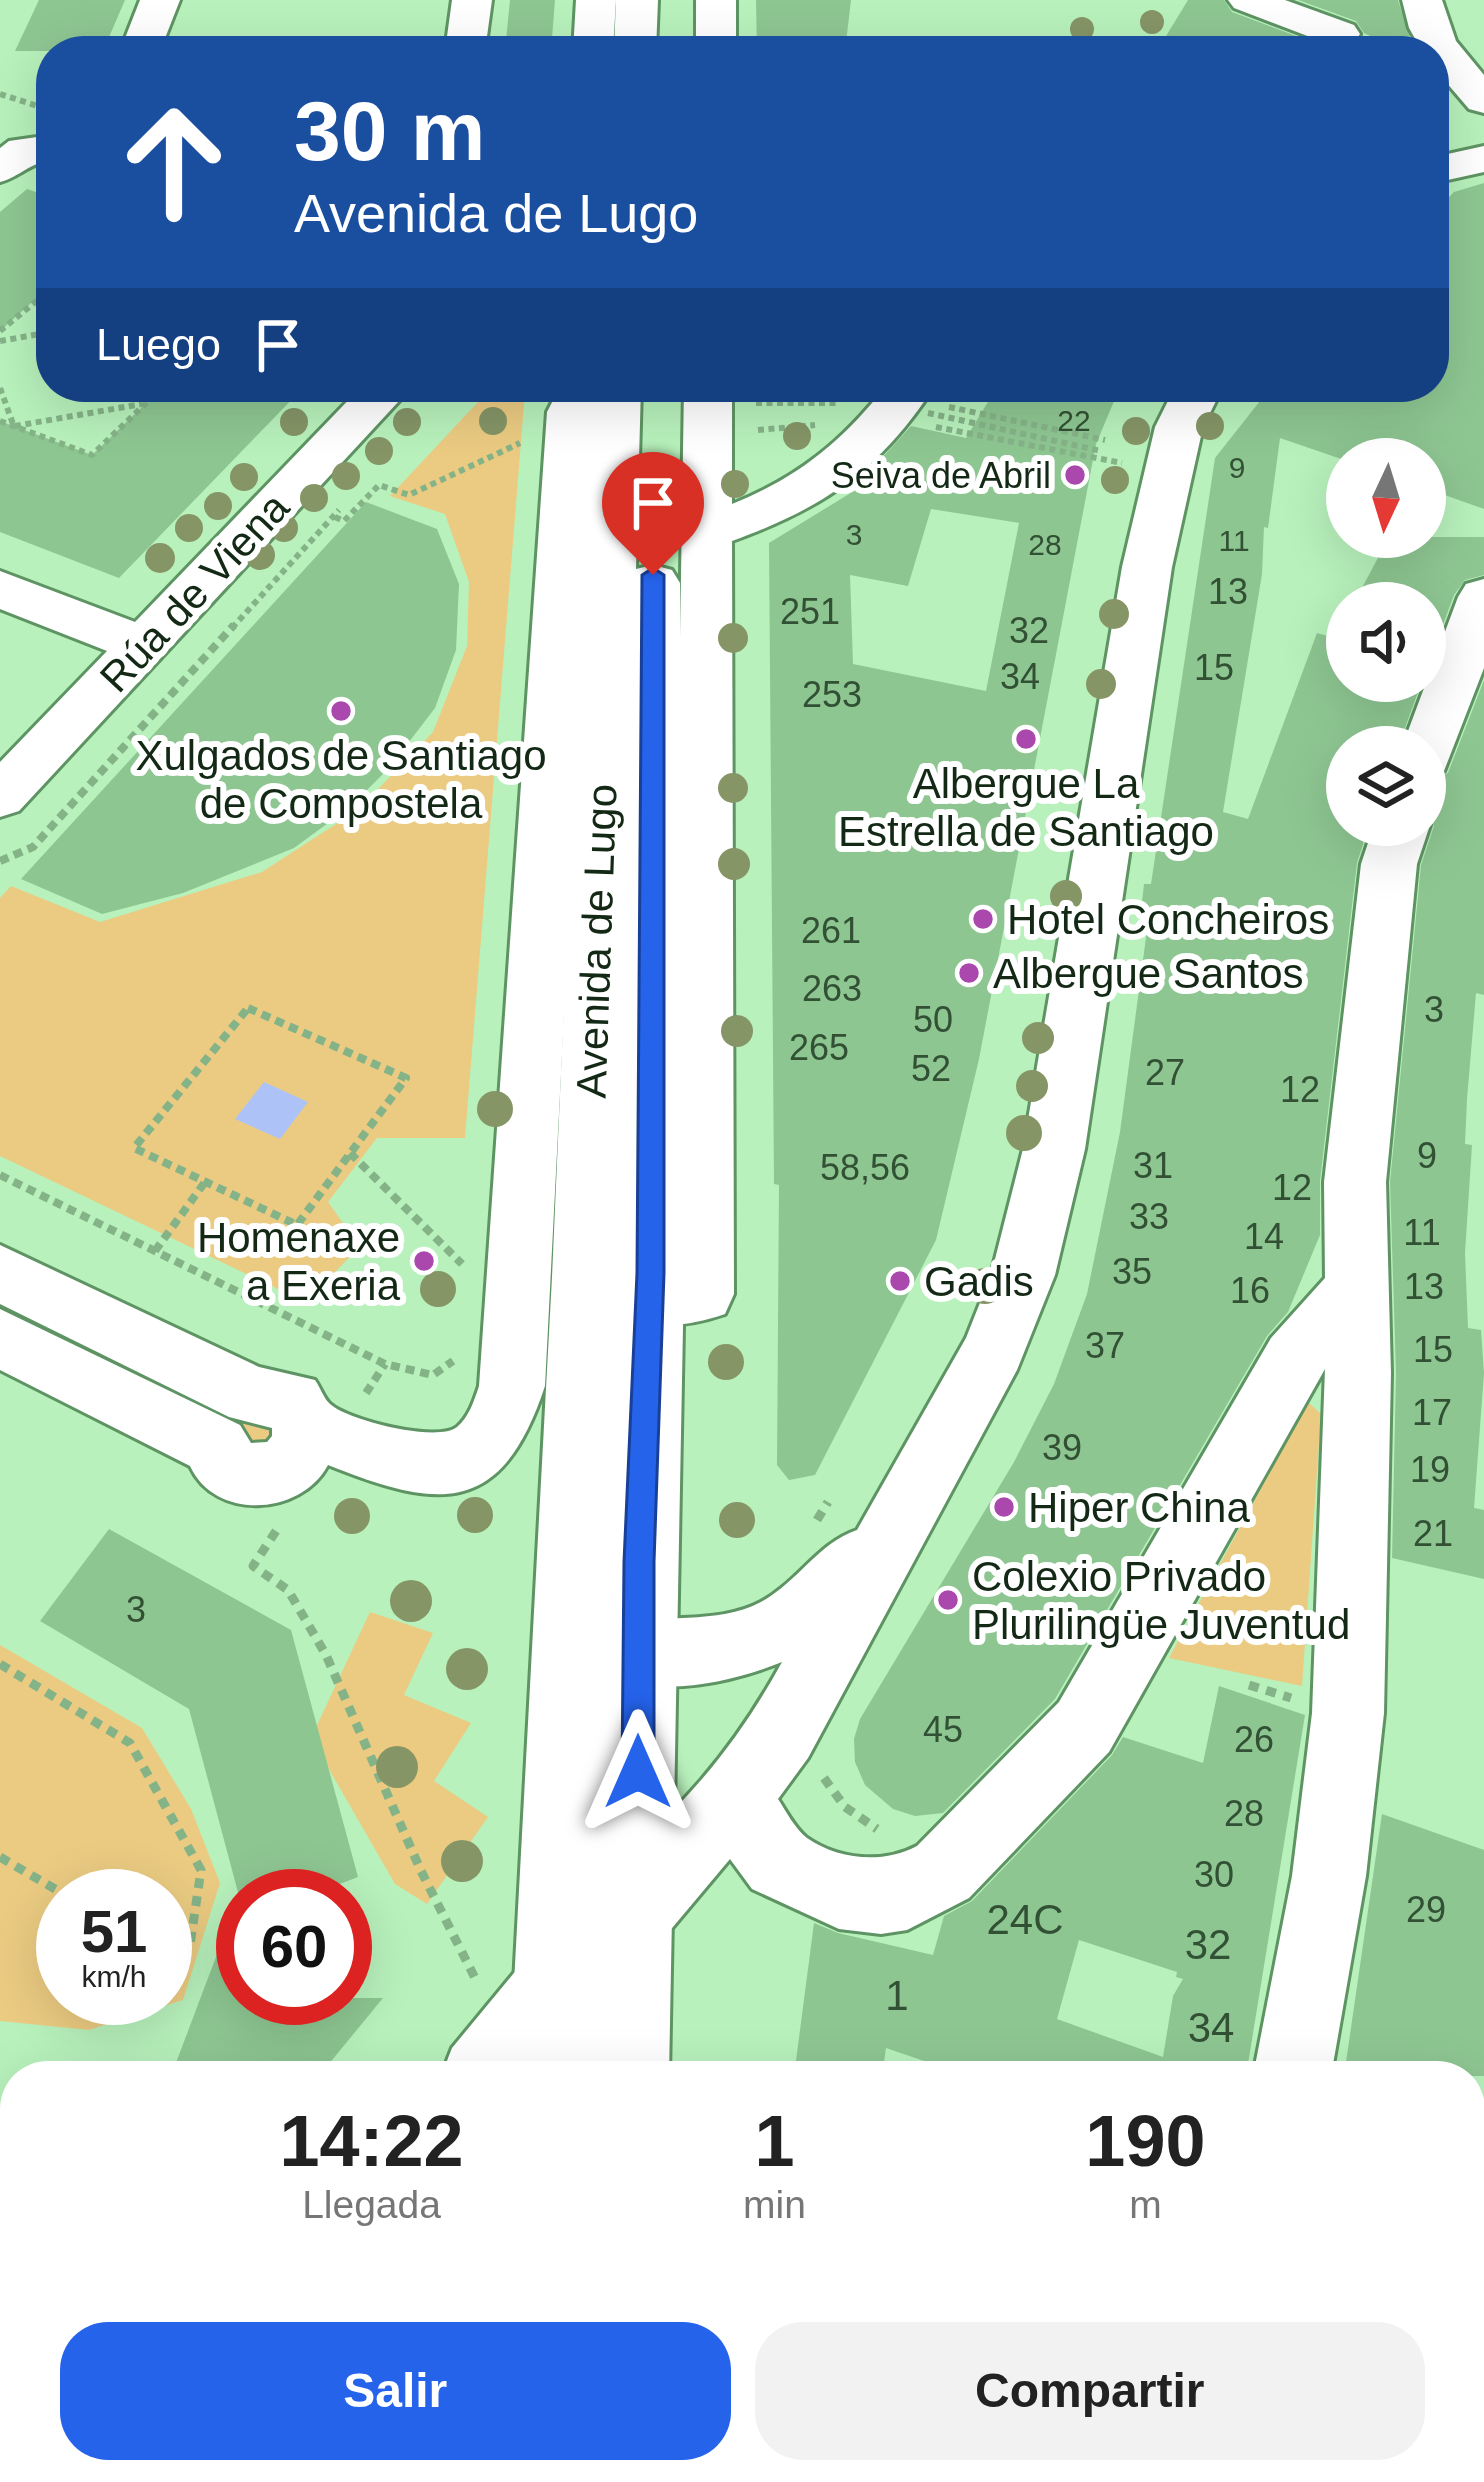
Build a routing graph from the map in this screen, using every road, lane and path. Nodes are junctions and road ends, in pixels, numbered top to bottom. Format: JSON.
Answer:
{"nodes":[{"id":1,"x":160,"y":0,"type":"edge"},
{"id":2,"x":472,"y":0,"type":"edge"},
{"id":3,"x":716,"y":0,"type":"edge"},
{"id":4,"x":1248,"y":0,"type":"edge"},
{"id":5,"x":1422,"y":0,"type":"edge"},
{"id":6,"x":621,"y":20,"type":"edge"},
{"id":7,"x":1340,"y":28,"type":"edge"},
{"id":8,"x":146,"y":36,"type":"edge"},
{"id":9,"x":467,"y":36,"type":"edge"},
{"id":10,"x":648,"y":36,"type":"edge"},
{"id":11,"x":716,"y":36,"type":"edge"},
{"id":12,"x":1431,"y":36,"type":"edge"},
{"id":13,"x":1449,"y":63,"type":"edge"},
{"id":14,"x":0,"y":94,"type":"edge"},
{"id":15,"x":1484,"y":100,"type":"edge"},
{"id":16,"x":36,"y":105,"type":"edge"},
{"id":17,"x":1484,"y":159,"type":"edge"},
{"id":18,"x":1449,"y":167,"type":"edge"},
{"id":19,"x":36,"y":301,"type":"edge"},
{"id":20,"x":0,"y":331,"type":"edge"},
{"id":21,"x":36,"y":335,"type":"edge"},
{"id":22,"x":0,"y":341,"type":"edge"},
{"id":23,"x":0,"y":388,"type":"edge"},
{"id":24,"x":374,"y":402,"type":"edge"},
{"id":25,"x":576,"y":402,"type":"edge"},
{"id":26,"x":616,"y":402,"type":"edge"},
{"id":27,"x":658,"y":402,"type":"edge"},
{"id":28,"x":727,"y":402,"type":"edge"},
{"id":29,"x":851,"y":402,"type":"edge"},
{"id":30,"x":1191,"y":402,"type":"edge"},
{"id":31,"x":146,"y":403,"type":"joint"},
{"id":32,"x":904,"y":405,"type":"edge"},
{"id":33,"x":976,"y":413,"type":"junction"},
{"id":34,"x":0,"y":421,"type":"edge"},
{"id":35,"x":1034,"y":425,"type":"junction"},
{"id":36,"x":14,"y":426,"type":"junction"},
{"id":37,"x":968,"y":434,"type":"junction"},
{"id":38,"x":537,"y":435,"type":"dead end"},
{"id":39,"x":1105,"y":440,"type":"dead end"},
{"id":40,"x":1025,"y":445,"type":"junction"},
{"id":41,"x":709,"y":530,"type":"junction"},
{"id":42,"x":0,"y":589,"type":"edge"},
{"id":43,"x":1484,"y":597,"type":"edge"},
{"id":44,"x":142,"y":645,"type":"junction"},
{"id":45,"x":1436,"y":726,"type":"edge"},
{"id":46,"x":0,"y":797,"type":"edge"},
{"id":47,"x":1394,"y":846,"type":"edge"},
{"id":48,"x":0,"y":862,"type":"edge"},
{"id":49,"x":350,"y":1153,"type":"junction"},
{"id":50,"x":0,"y":1175,"type":"edge"},
{"id":51,"x":205,"y":1182,"type":"junction"},
{"id":52,"x":155,"y":1251,"type":"junction"},
{"id":53,"x":0,"y":1273,"type":"edge"},
{"id":54,"x":475,"y":1276,"type":"dead end"},
{"id":55,"x":1354,"y":1290,"type":"junction"},
{"id":56,"x":650,"y":1300,"type":"junction"},
{"id":57,"x":0,"y":1338,"type":"edge"},
{"id":58,"x":491,"y":1367,"type":"junction"},
{"id":59,"x":308,"y":1426,"type":"junction"},
{"id":60,"x":923,"y":1482,"type":"junction"},
{"id":61,"x":609,"y":1497,"type":"junction"},
{"id":62,"x":270,"y":1540,"type":"dead end"},
{"id":63,"x":639,"y":1653,"type":"junction"},
{"id":64,"x":0,"y":1664,"type":"edge"},
{"id":65,"x":816,"y":1767,"type":"dead end"},
{"id":66,"x":733,"y":1799,"type":"junction"},
{"id":67,"x":889,"y":1837,"type":"dead end"},
{"id":68,"x":0,"y":1857,"type":"edge"},
{"id":69,"x":36,"y":1878,"type":"edge"},
{"id":70,"x":635,"y":1913,"type":"junction"},
{"id":71,"x":192,"y":1931,"type":"edge"},
{"id":72,"x":473,"y":1967,"type":"dead end"},
{"id":73,"x":512,"y":2061,"type":"edge"},
{"id":74,"x":629,"y":2061,"type":"edge"},
{"id":75,"x":1295,"y":2061,"type":"edge"}],
"edges":[{"from":1,"to":8,"type":"street"},
{"from":2,"to":9,"type":"street"},
{"from":3,"to":11,"type":"street"},
{"from":4,"to":7,"type":"street"},
{"from":5,"to":12,"type":"street"},
{"from":6,"to":10,"type":"main road"},
{"from":13,"to":15,"type":"street"},
{"from":14,"to":16,"type":"path"},
{"from":17,"to":18,"type":"street"},
{"from":19,"to":20,"type":"path"},
{"from":21,"to":22,"type":"path"},
{"from":23,"to":36,"type":"path"},
{"from":24,"to":44,"type":"street","name":"Rúa de Viena"},
{"from":25,"to":58,"type":"street","name":"Avenida de Lugo"},
{"from":26,"to":61,"type":"main road","name":"Avenida de Lugo"},
{"from":27,"to":56,"type":"main road","name":"Avenida de Lugo"},
{"from":28,"to":41,"type":"street"},
{"from":29,"to":32,"type":"path"},
{"from":30,"to":60,"type":"street"},
{"from":31,"to":36,"type":"path"},
{"from":31,"to":36,"type":"path"},
{"from":32,"to":33,"type":"path"},
{"from":32,"to":37,"type":"path"},
{"from":32,"to":40,"type":"path","bridge":true},
{"from":32,"to":41,"type":"street"},
{"from":33,"to":35,"type":"path"},
{"from":33,"to":37,"type":"path"},
{"from":34,"to":36,"type":"path"},
{"from":35,"to":39,"type":"path"},
{"from":35,"to":40,"type":"path"},
{"from":37,"to":40,"type":"path"},
{"from":38,"to":48,"type":"path"},
{"from":41,"to":56,"type":"street"},
{"from":42,"to":44,"type":"street"},
{"from":43,"to":45,"type":"street"},
{"from":44,"to":46,"type":"street","name":"Rúa de Viena"},
{"from":47,"to":55,"type":"street"},
{"from":49,"to":51,"type":"path"},
{"from":49,"to":51,"type":"path"},
{"from":49,"to":54,"type":"path"},
{"from":50,"to":52,"type":"path"},
{"from":51,"to":52,"type":"path"},
{"from":52,"to":58,"type":"path"},
{"from":53,"to":59,"type":"street","name":"Avenida de Lugo"},
{"from":55,"to":66,"type":"street"},
{"from":55,"to":75,"type":"street"},
{"from":56,"to":61,"type":"main road","name":"Avenida de Lugo"},
{"from":57,"to":59,"type":"street"},
{"from":58,"to":59,"type":"street","name":"Avenida de Lugo"},
{"from":60,"to":63,"type":"street"},
{"from":60,"to":66,"type":"street"},
{"from":61,"to":63,"type":"main road"},
{"from":61,"to":73,"type":"main road"},
{"from":62,"to":72,"type":"path"},
{"from":63,"to":70,"type":"main road"},
{"from":64,"to":71,"type":"path"},
{"from":65,"to":67,"type":"path"},
{"from":66,"to":70,"type":"street"},
{"from":68,"to":69,"type":"path"},
{"from":70,"to":74,"type":"main road"}]}
